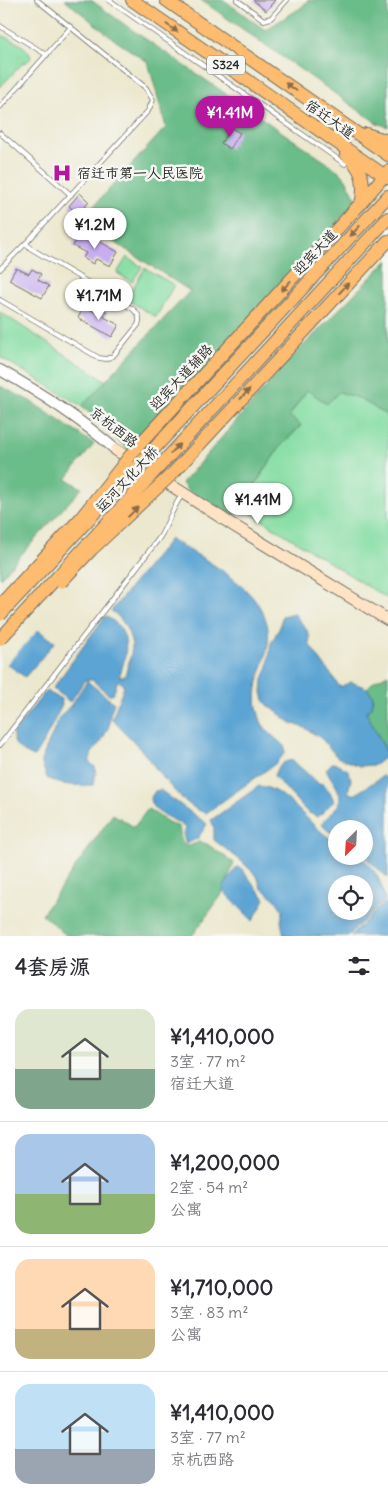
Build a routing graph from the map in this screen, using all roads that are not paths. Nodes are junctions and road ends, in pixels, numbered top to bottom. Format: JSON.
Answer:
{"nodes":[{"id":1,"x":37,"y":0,"type":"edge"},
{"id":2,"x":109,"y":0,"type":"edge"},
{"id":3,"x":132,"y":0,"type":"edge"},
{"id":4,"x":166,"y":0,"type":"edge"},
{"id":5,"x":237,"y":0,"type":"edge"},
{"id":6,"x":287,"y":0,"type":"edge"},
{"id":7,"x":0,"y":26,"type":"edge"},
{"id":8,"x":71,"y":27,"type":"junction"},
{"id":9,"x":47,"y":55,"type":"junction"},
{"id":10,"x":0,"y":107,"type":"edge"},
{"id":11,"x":331,"y":114,"type":"junction"},
{"id":12,"x":320,"y":130,"type":"junction"},
{"id":13,"x":0,"y":133,"type":"edge"},
{"id":14,"x":388,"y":141,"type":"edge"},
{"id":15,"x":388,"y":155,"type":"edge"},
{"id":16,"x":345,"y":164,"type":"dead end"},
{"id":17,"x":387,"y":175,"type":"edge"},
{"id":18,"x":71,"y":195,"type":"junction"},
{"id":19,"x":388,"y":196,"type":"edge"},
{"id":20,"x":361,"y":203,"type":"junction"},
{"id":21,"x":388,"y":218,"type":"edge"},
{"id":22,"x":388,"y":241,"type":"edge"},
{"id":23,"x":26,"y":243,"type":"junction"},
{"id":24,"x":0,"y":269,"type":"edge"},
{"id":25,"x":0,"y":300,"type":"edge"},
{"id":26,"x":264,"y":330,"type":"joint"},
{"id":27,"x":0,"y":370,"type":"edge"},
{"id":28,"x":116,"y":450,"type":"joint"},
{"id":29,"x":183,"y":493,"type":"junction"},
{"id":30,"x":0,"y":605,"type":"edge"},
{"id":31,"x":0,"y":615,"type":"edge"},
{"id":32,"x":388,"y":620,"type":"edge"},
{"id":33,"x":0,"y":639,"type":"edge"},
{"id":34,"x":0,"y":645,"type":"edge"},
{"id":35,"x":0,"y":745,"type":"edge"}],
"edges":[{"from":1,"to":8,"type":"lane"},
{"from":2,"to":16,"type":"lane"},
{"from":3,"to":12,"type":"main road","name":"宿迁大道","number":"S324","one_way":true},
{"from":11,"to":4,"type":"main road","name":"宿迁大道","number":"S324","one_way":true},
{"from":5,"to":6,"type":"lane"},
{"from":7,"to":9,"type":"lane"},
{"from":8,"to":9,"type":"lane"},
{"from":8,"to":18,"type":"lane"},
{"from":9,"to":10,"type":"lane"},
{"from":11,"to":14,"type":"main road"},
{"from":11,"to":15,"type":"main road","name":"宿迁大道","number":"S324"},
{"from":12,"to":17,"type":"main road","name":"宿迁大道","number":"S324"},
{"from":12,"to":20,"type":"main road"},
{"from":13,"to":18,"type":"lane"},
{"from":17,"to":20,"type":"main road","name":"迎宾大道辅路"},
{"from":18,"to":23,"type":"lane"},
{"from":19,"to":26,"type":"main road","name":"迎宾大道","one_way":true},
{"from":20,"to":30,"type":"main road","name":"迎宾大道辅路","one_way":true,"bridge":true},
{"from":33,"to":21,"type":"main road","name":"运河文化大桥","one_way":true,"bridge":true},
{"from":34,"to":22,"type":"main road","one_way":true,"bridge":true},
{"from":23,"to":24,"type":"lane"},
{"from":23,"to":25,"type":"lane"},
{"from":26,"to":31,"type":"main road","name":"运河文化大桥","bridge":true},
{"from":27,"to":28,"type":"street","name":"京杭西路"},
{"from":28,"to":29,"type":"main road","name":"京杭西路"},
{"from":29,"to":32,"type":"main road","name":"京杭西路"},
{"from":29,"to":35,"type":"lane"}]}
